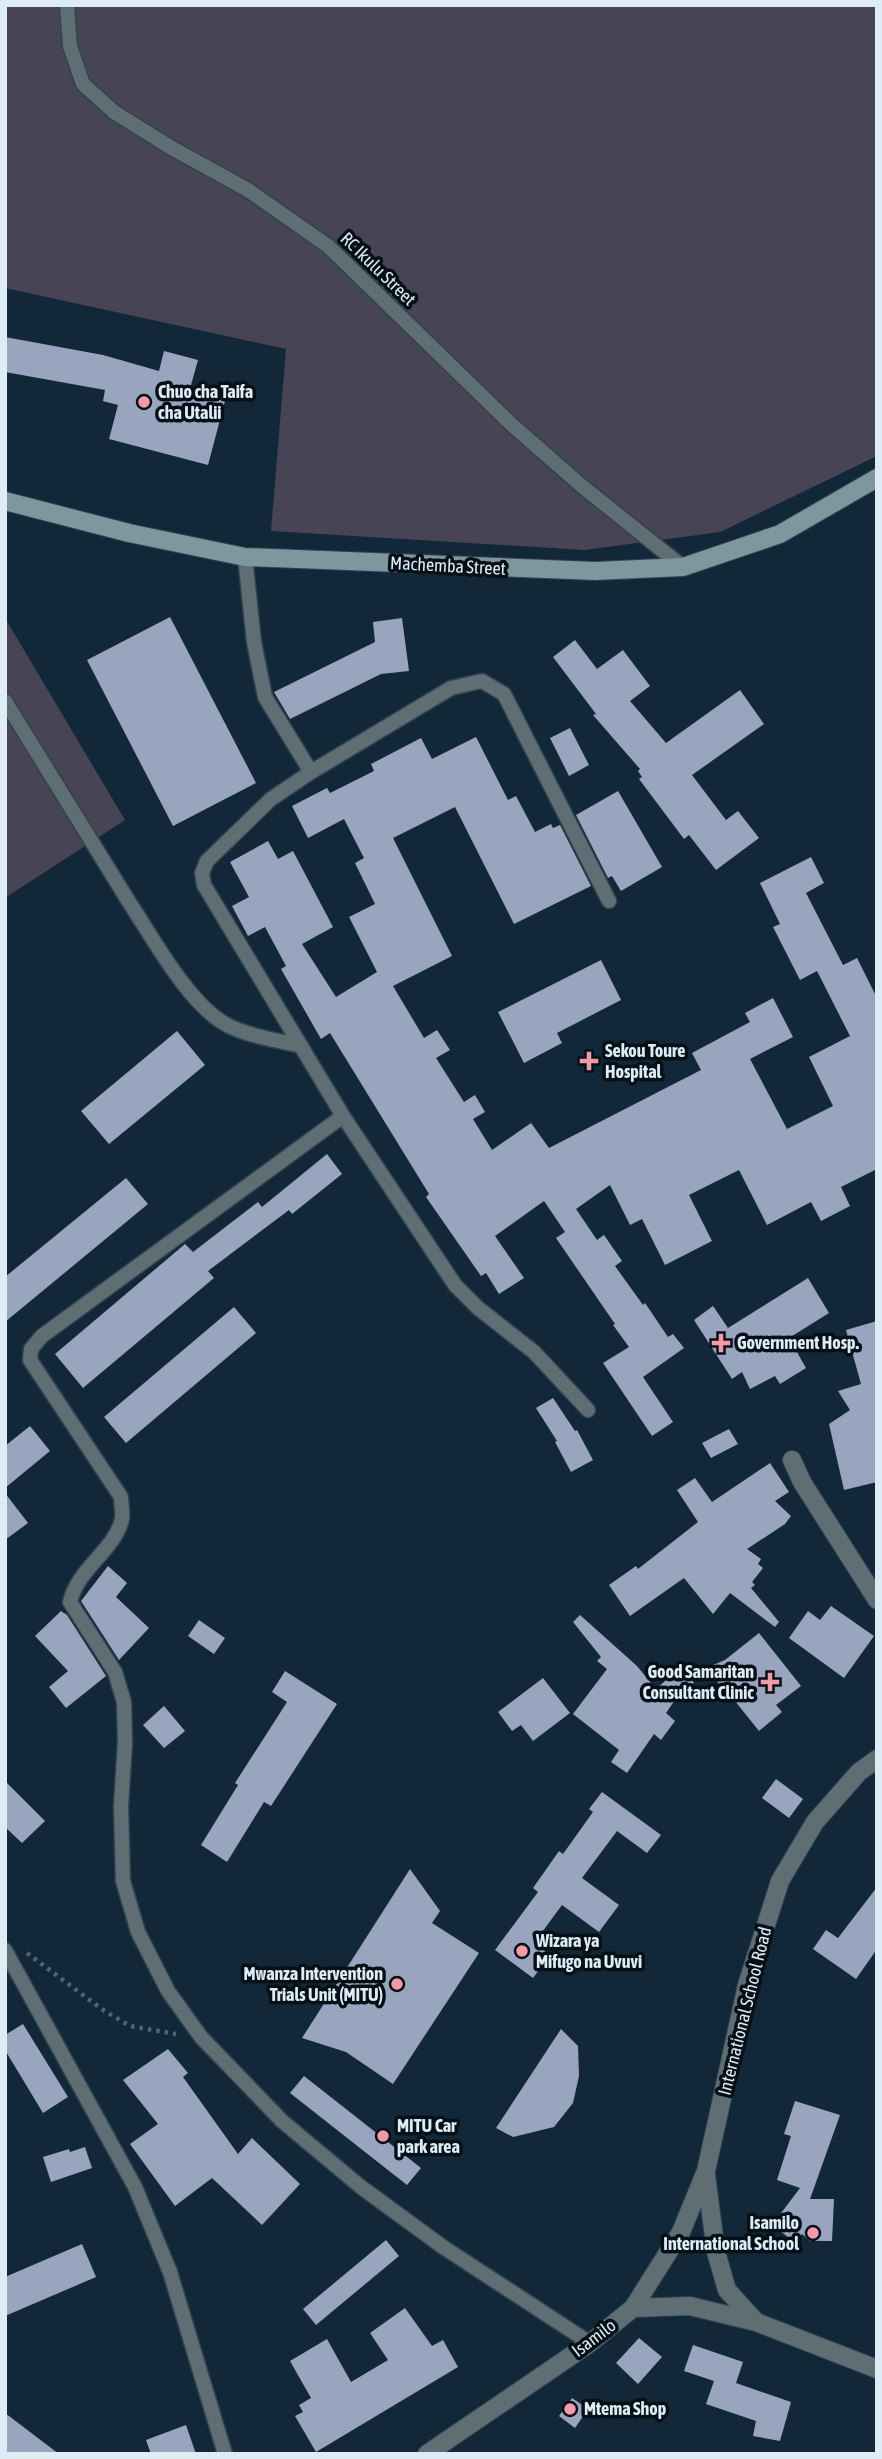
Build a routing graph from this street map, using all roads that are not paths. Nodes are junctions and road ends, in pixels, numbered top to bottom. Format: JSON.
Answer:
{"nodes":[{"id":1,"x":67,"y":5,"type":"edge"},
{"id":2,"x":877,"y":478,"type":"edge"},
{"id":3,"x":5,"y":500,"type":"edge"},
{"id":4,"x":245,"y":557,"type":"junction"},
{"id":5,"x":683,"y":567,"type":"junction"},
{"id":6,"x":5,"y":701,"type":"edge"},
{"id":7,"x":311,"y":772,"type":"junction"},
{"id":8,"x":610,"y":901,"type":"dead end"},
{"id":9,"x":301,"y":1046,"type":"junction"},
{"id":10,"x":343,"y":1116,"type":"junction"},
{"id":11,"x":587,"y":1410,"type":"dead end"},
{"id":12,"x":792,"y":1460,"type":"dead end"},
{"id":13,"x":877,"y":1600,"type":"edge"},
{"id":14,"x":877,"y":1759,"type":"edge"},
{"id":15,"x":5,"y":1950,"type":"edge"},
{"id":16,"x":706,"y":2171,"type":"junction"},
{"id":17,"x":633,"y":2308,"type":"junction"},
{"id":18,"x":756,"y":2322,"type":"junction"},
{"id":19,"x":590,"y":2343,"type":"junction"},
{"id":20,"x":877,"y":2369,"type":"edge"},
{"id":21,"x":225,"y":2454,"type":"edge"},
{"id":22,"x":427,"y":2454,"type":"edge"}],
"edges":[{"from":1,"to":5,"type":"lane","name":"RC Ikulu Street"},
{"from":2,"to":5,"type":"main road","name":"Machemba Street"},
{"from":3,"to":4,"type":"main road","name":"Machemba Street"},
{"from":4,"to":5,"type":"main road","name":"Machemba Street"},
{"from":4,"to":7,"type":"lane"},
{"from":6,"to":9,"type":"lane"},
{"from":7,"to":8,"type":"lane"},
{"from":7,"to":9,"type":"lane"},
{"from":9,"to":10,"type":"lane"},
{"from":10,"to":11,"type":"lane"},
{"from":10,"to":19,"type":"lane"},
{"from":12,"to":13,"type":"street"},
{"from":14,"to":16,"type":"street","name":"International School Road"},
{"from":15,"to":21,"type":"lane"},
{"from":16,"to":17,"type":"street","name":"Isamilo"},
{"from":16,"to":18,"type":"street"},
{"from":17,"to":18,"type":"street"},
{"from":17,"to":19,"type":"street","name":"Isamilo"},
{"from":18,"to":20,"type":"street"},
{"from":19,"to":22,"type":"street","name":"Isamilo"}]}
